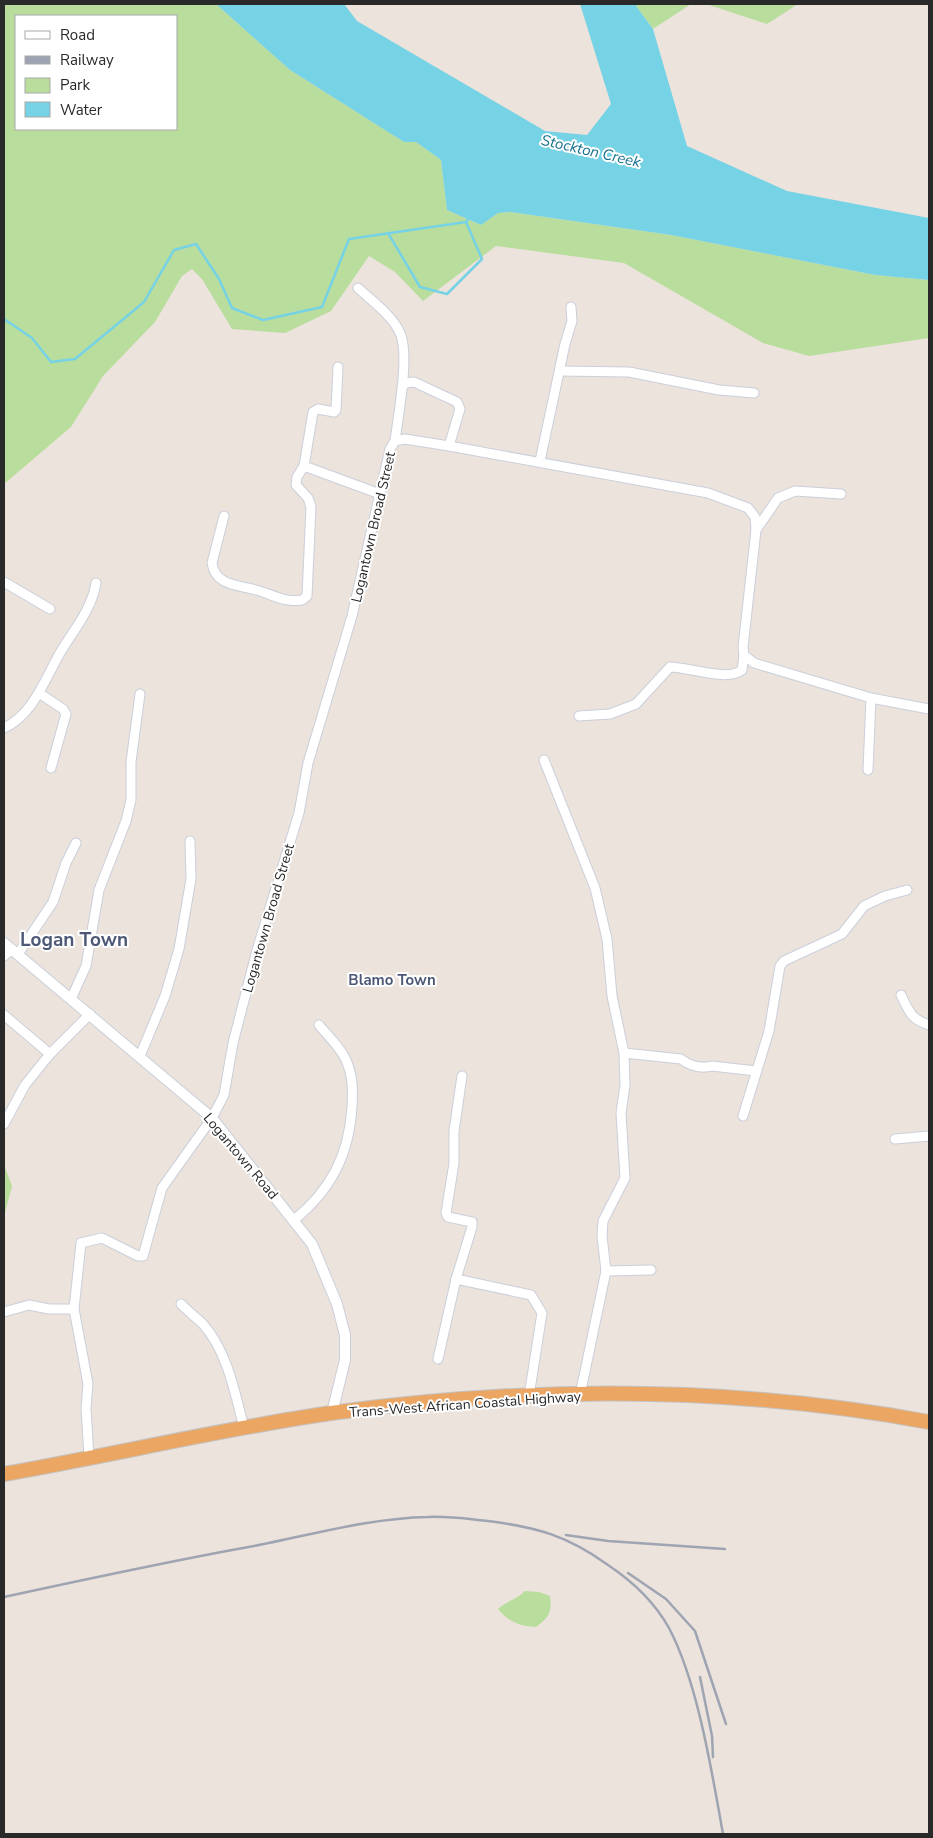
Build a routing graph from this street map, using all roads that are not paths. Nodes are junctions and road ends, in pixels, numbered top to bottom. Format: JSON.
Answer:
{"nodes":[{"id":1,"x":358,"y":288,"type":"dead end"},
{"id":2,"x":571,"y":307,"type":"dead end"},
{"id":3,"x":338,"y":367,"type":"dead end"},
{"id":4,"x":560,"y":370,"type":"junction"},
{"id":5,"x":402,"y":387,"type":"junction"},
{"id":6,"x":754,"y":393,"type":"dead end"},
{"id":7,"x":395,"y":441,"type":"junction"},
{"id":8,"x":449,"y":446,"type":"junction"},
{"id":9,"x":540,"y":461,"type":"junction"},
{"id":10,"x":304,"y":466,"type":"junction"},
{"id":11,"x":380,"y":494,"type":"junction"},
{"id":12,"x":841,"y":494,"type":"dead end"},
{"id":13,"x":224,"y":516,"type":"dead end"},
{"id":14,"x":756,"y":530,"type":"junction"},
{"id":15,"x":4,"y":582,"type":"edge"},
{"id":16,"x":96,"y":583,"type":"dead end"},
{"id":17,"x":50,"y":610,"type":"dead end"},
{"id":18,"x":744,"y":655,"type":"junction"},
{"id":19,"x":39,"y":693,"type":"junction"},
{"id":20,"x":140,"y":694,"type":"dead end"},
{"id":21,"x":871,"y":698,"type":"junction"},
{"id":22,"x":929,"y":709,"type":"edge"},
{"id":23,"x":579,"y":716,"type":"dead end"},
{"id":24,"x":4,"y":728,"type":"edge"},
{"id":25,"x":544,"y":760,"type":"dead end"},
{"id":26,"x":51,"y":768,"type":"dead end"},
{"id":27,"x":868,"y":770,"type":"dead end"},
{"id":28,"x":190,"y":841,"type":"dead end"},
{"id":29,"x":76,"y":843,"type":"dead end"},
{"id":30,"x":908,"y":890,"type":"dead end"},
{"id":31,"x":9,"y":951,"type":"edge"},
{"id":32,"x":901,"y":995,"type":"dead end"},
{"id":33,"x":71,"y":999,"type":"junction"},
{"id":34,"x":90,"y":1014,"type":"junction"},
{"id":35,"x":4,"y":1015,"type":"edge"},
{"id":36,"x":319,"y":1025,"type":"dead end"},
{"id":37,"x":929,"y":1025,"type":"edge"},
{"id":38,"x":624,"y":1053,"type":"junction"},
{"id":39,"x":50,"y":1054,"type":"junction"},
{"id":40,"x":140,"y":1056,"type":"junction"},
{"id":41,"x":756,"y":1071,"type":"junction"},
{"id":42,"x":462,"y":1076,"type":"dead end"},
{"id":43,"x":743,"y":1116,"type":"dead end"},
{"id":44,"x":212,"y":1118,"type":"junction"},
{"id":45,"x":4,"y":1124,"type":"edge"},
{"id":46,"x":929,"y":1136,"type":"edge"},
{"id":47,"x":895,"y":1139,"type":"dead end"},
{"id":48,"x":294,"y":1220,"type":"junction"},
{"id":49,"x":651,"y":1270,"type":"dead end"},
{"id":50,"x":606,"y":1271,"type":"junction"},
{"id":51,"x":456,"y":1279,"type":"junction"},
{"id":52,"x":181,"y":1304,"type":"dead end"},
{"id":53,"x":74,"y":1309,"type":"junction"},
{"id":54,"x":4,"y":1312,"type":"edge"},
{"id":55,"x":438,"y":1359,"type":"dead end"},
{"id":56,"x":580,"y":1395,"type":"junction"},
{"id":57,"x":529,"y":1396,"type":"junction"},
{"id":58,"x":332,"y":1414,"type":"junction"},
{"id":59,"x":929,"y":1422,"type":"edge"},
{"id":60,"x":244,"y":1428,"type":"junction"},
{"id":61,"x":89,"y":1457,"type":"junction"},
{"id":62,"x":4,"y":1474,"type":"edge"}],
"edges":[{"from":1,"to":5,"type":"street"},
{"from":2,"to":4,"type":"street"},
{"from":3,"to":10,"type":"street"},
{"from":4,"to":6,"type":"street"},
{"from":4,"to":9,"type":"street"},
{"from":5,"to":7,"type":"street"},
{"from":5,"to":8,"type":"street"},
{"from":7,"to":8,"type":"street","name":"Logantown Broad Street"},
{"from":7,"to":11,"type":"street","name":"Logantown Broad Street"},
{"from":8,"to":9,"type":"street","name":"Logantown Broad Street"},
{"from":9,"to":14,"type":"street","name":"Logantown Broad Street"},
{"from":10,"to":11,"type":"street"},
{"from":10,"to":13,"type":"street"},
{"from":11,"to":44,"type":"street","name":"Logantown Broad Street"},
{"from":12,"to":14,"type":"street"},
{"from":14,"to":18,"type":"street","name":"Logantown Broad Street"},
{"from":15,"to":17,"type":"street"},
{"from":16,"to":19,"type":"street"},
{"from":18,"to":21,"type":"street"},
{"from":18,"to":23,"type":"street"},
{"from":19,"to":24,"type":"street"},
{"from":19,"to":26,"type":"street"},
{"from":20,"to":33,"type":"street"},
{"from":21,"to":22,"type":"street"},
{"from":21,"to":27,"type":"street"},
{"from":25,"to":38,"type":"street"},
{"from":28,"to":40,"type":"street"},
{"from":29,"to":31,"type":"street"},
{"from":30,"to":41,"type":"street"},
{"from":31,"to":33,"type":"street","name":"Logantown Road"},
{"from":32,"to":37,"type":"street"},
{"from":33,"to":34,"type":"street","name":"Logantown Road"},
{"from":34,"to":39,"type":"street"},
{"from":34,"to":40,"type":"street","name":"Logantown Road"},
{"from":35,"to":39,"type":"street"},
{"from":36,"to":48,"type":"street"},
{"from":38,"to":41,"type":"street"},
{"from":38,"to":50,"type":"street"},
{"from":39,"to":45,"type":"street"},
{"from":40,"to":44,"type":"street","name":"Logantown Road"},
{"from":41,"to":43,"type":"street"},
{"from":42,"to":51,"type":"street"},
{"from":44,"to":48,"type":"street","name":"Logantown Road"},
{"from":44,"to":53,"type":"street","name":"Logantown Broad Street"},
{"from":46,"to":47,"type":"street"},
{"from":48,"to":58,"type":"street","name":"Logantown Road"},
{"from":49,"to":50,"type":"street"},
{"from":50,"to":56,"type":"street"},
{"from":51,"to":55,"type":"street"},
{"from":51,"to":57,"type":"street"},
{"from":52,"to":60,"type":"street"},
{"from":53,"to":54,"type":"street"},
{"from":53,"to":61,"type":"street"},
{"from":56,"to":57,"type":"highway","name":"Trans-West African Coastal Highway"},
{"from":56,"to":59,"type":"highway","name":"Trans-West African Coastal Highway"},
{"from":57,"to":58,"type":"highway","name":"Trans-West African Coastal Highway"},
{"from":58,"to":60,"type":"highway","name":"Trans-West African Coastal Highway"},
{"from":60,"to":61,"type":"highway","name":"Trans-West African Coastal Highway"},
{"from":61,"to":62,"type":"highway","name":"Trans-West African Coastal Highway"}]}
